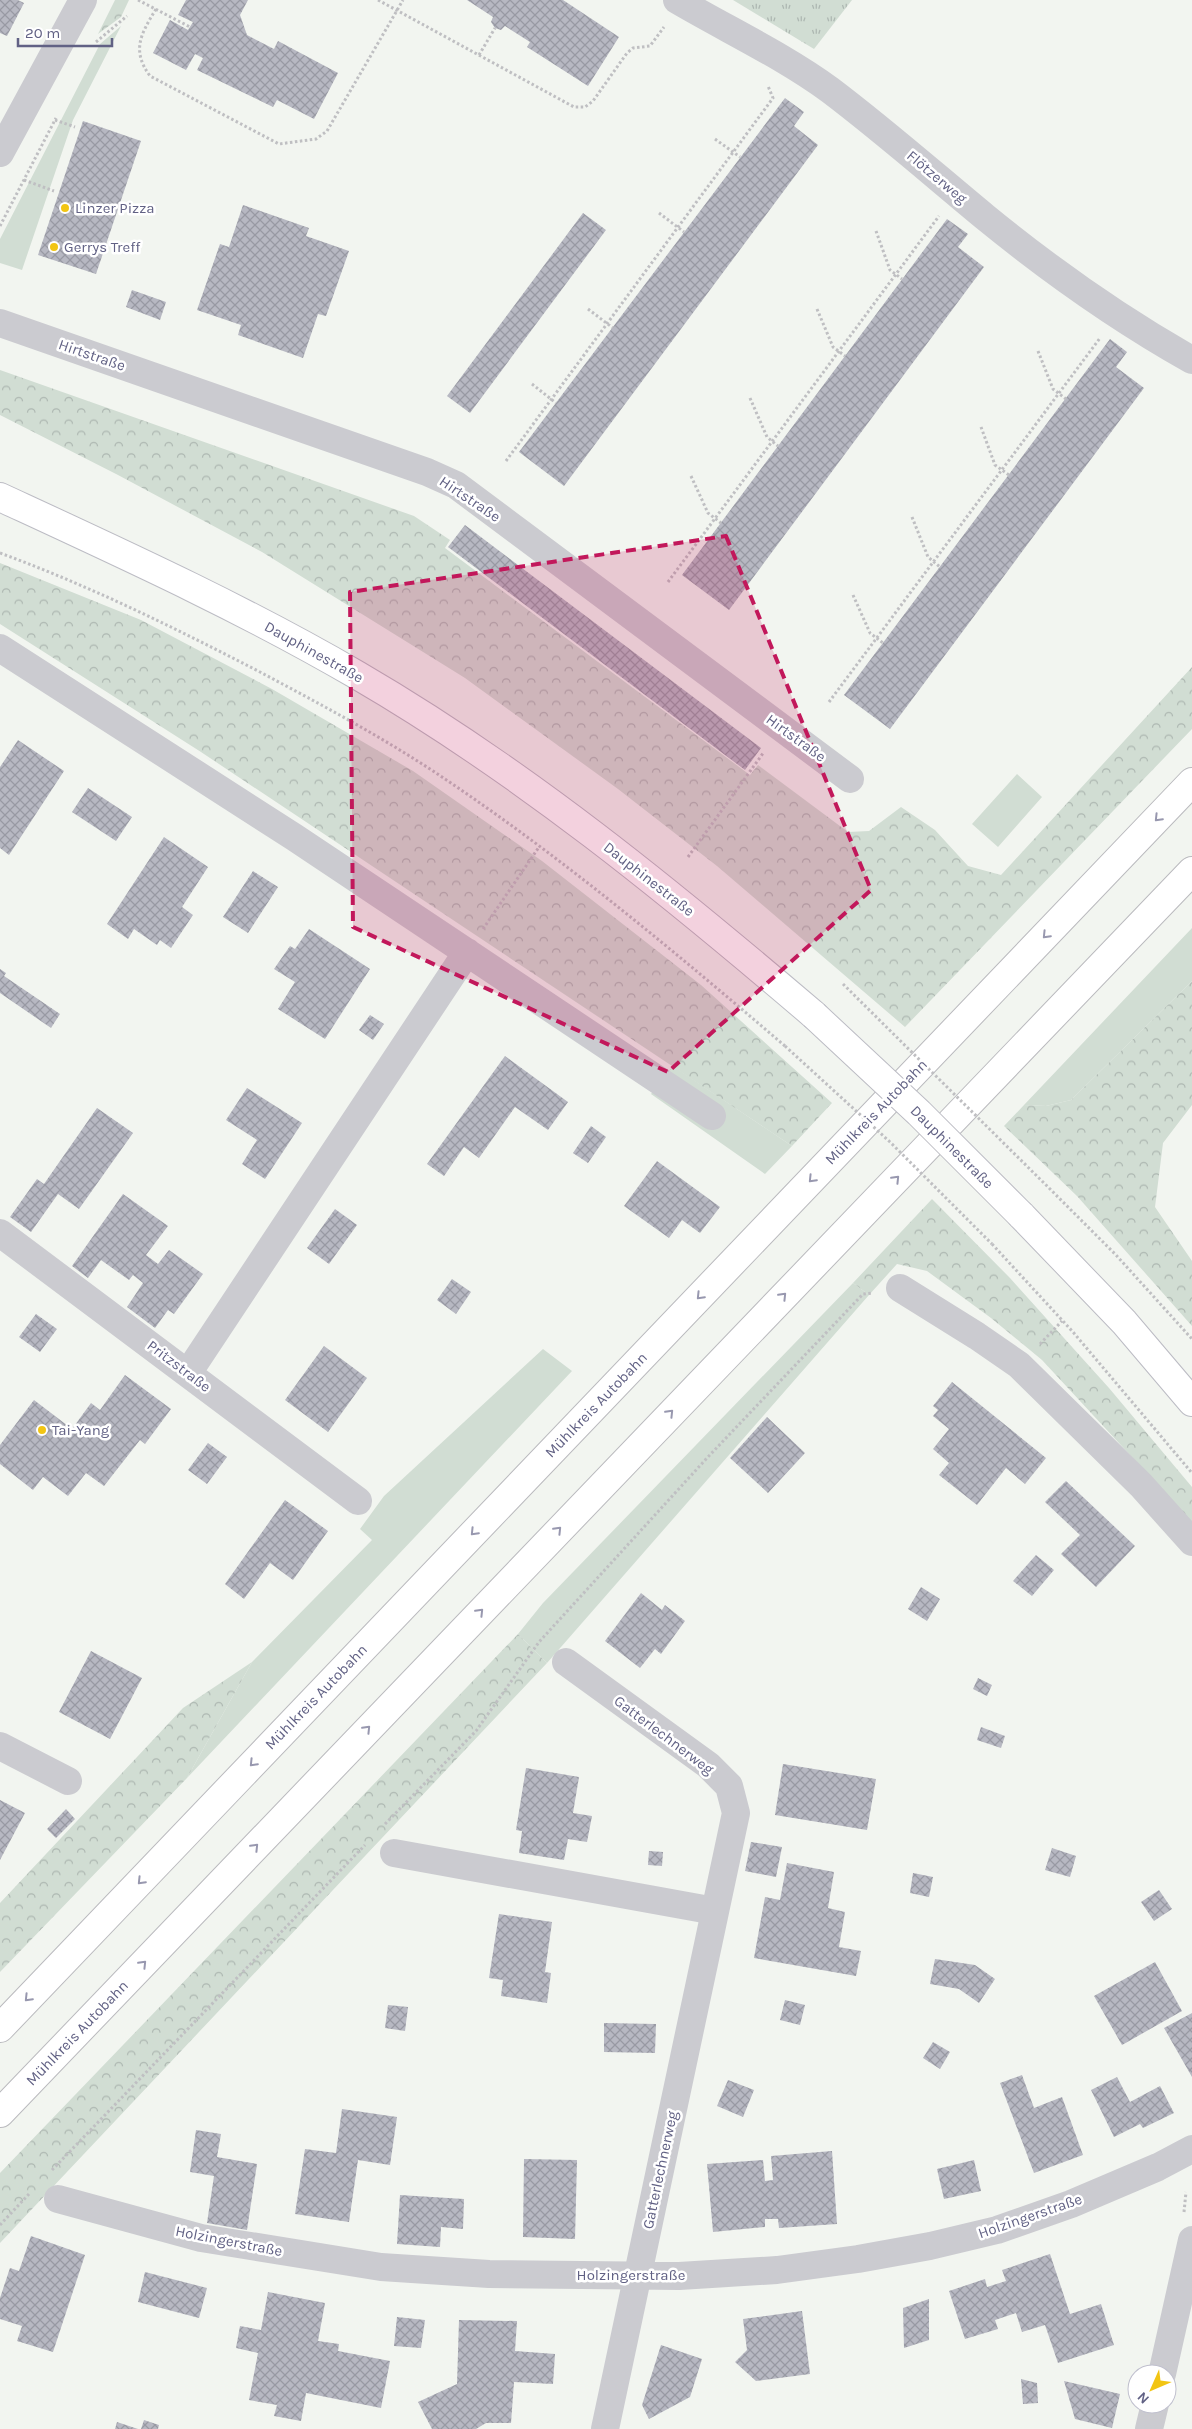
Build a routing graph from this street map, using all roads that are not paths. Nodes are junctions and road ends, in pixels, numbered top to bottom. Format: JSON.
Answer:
{"nodes":[{"id":1,"x":83,"y":0,"type":"edge"},
{"id":2,"x":673,"y":11,"type":"edge"},
{"id":3,"x":0,"y":153,"type":"edge"},
{"id":4,"x":0,"y":323,"type":"edge"},
{"id":5,"x":1192,"y":360,"type":"edge"},
{"id":6,"x":0,"y":497,"type":"edge"},
{"id":7,"x":0,"y":648,"type":"edge"},
{"id":8,"x":850,"y":779,"type":"dead end"},
{"id":9,"x":1192,"y":782,"type":"edge"},
{"id":10,"x":1192,"y":871,"type":"edge"},
{"id":11,"x":467,"y":952,"type":"junction"},
{"id":12,"x":712,"y":1116,"type":"dead end"},
{"id":13,"x":0,"y":1233,"type":"edge"},
{"id":14,"x":900,"y":1288,"type":"road end"},
{"id":15,"x":188,"y":1373,"type":"junction"},
{"id":16,"x":1192,"y":1402,"type":"edge"},
{"id":17,"x":358,"y":1501,"type":"dead end"},
{"id":18,"x":1192,"y":1542,"type":"edge"},
{"id":19,"x":566,"y":1662,"type":"dead end"},
{"id":20,"x":0,"y":1746,"type":"edge"},
{"id":21,"x":68,"y":1781,"type":"dead end"},
{"id":22,"x":394,"y":1853,"type":"dead end"},
{"id":23,"x":715,"y":1911,"type":"junction"},
{"id":24,"x":0,"y":2028,"type":"edge"},
{"id":25,"x":0,"y":2113,"type":"edge"},
{"id":26,"x":1192,"y":2149,"type":"edge"},
{"id":27,"x":46,"y":2194,"type":"road end"},
{"id":28,"x":1192,"y":2240,"type":"edge"},
{"id":29,"x":638,"y":2276,"type":"junction"},
{"id":30,"x":1164,"y":2364,"type":"edge"},
{"id":31,"x":1153,"y":2414,"type":"edge"},
{"id":32,"x":605,"y":2429,"type":"edge"},
{"id":33,"x":1149,"y":2429,"type":"edge"}],
"edges":[{"from":1,"to":3,"type":"street"},
{"from":2,"to":5,"type":"street","name":"Flötzerweg"},
{"from":4,"to":8,"type":"street","name":"Hirtstraße"},
{"from":6,"to":16,"type":"main road","name":"Dauphinestraße","bridge":true},
{"from":7,"to":11,"type":"street"},
{"from":9,"to":24,"type":"main road","name":"Mühlkreis Autobahn","one_way":true},
{"from":25,"to":10,"type":"main road","name":"Mühlkreis Autobahn","one_way":true},
{"from":11,"to":12,"type":"street"},
{"from":11,"to":15,"type":"street"},
{"from":13,"to":15,"type":"street","name":"Pritzstraße"},
{"from":14,"to":18,"type":"street"},
{"from":15,"to":17,"type":"street","name":"Pritzstraße"},
{"from":19,"to":23,"type":"street","name":"Gatterlechnerweg"},
{"from":20,"to":21,"type":"street"},
{"from":22,"to":23,"type":"street"},
{"from":23,"to":29,"type":"street","name":"Gatterlechnerweg"},
{"from":26,"to":29,"type":"street","name":"Holzingerstraße"},
{"from":27,"to":29,"type":"street","name":"Holzingerstraße"},
{"from":28,"to":30,"type":"street"},
{"from":29,"to":32,"type":"street","name":"Gatterlechnerweg"},
{"from":31,"to":33,"type":"street"}]}
